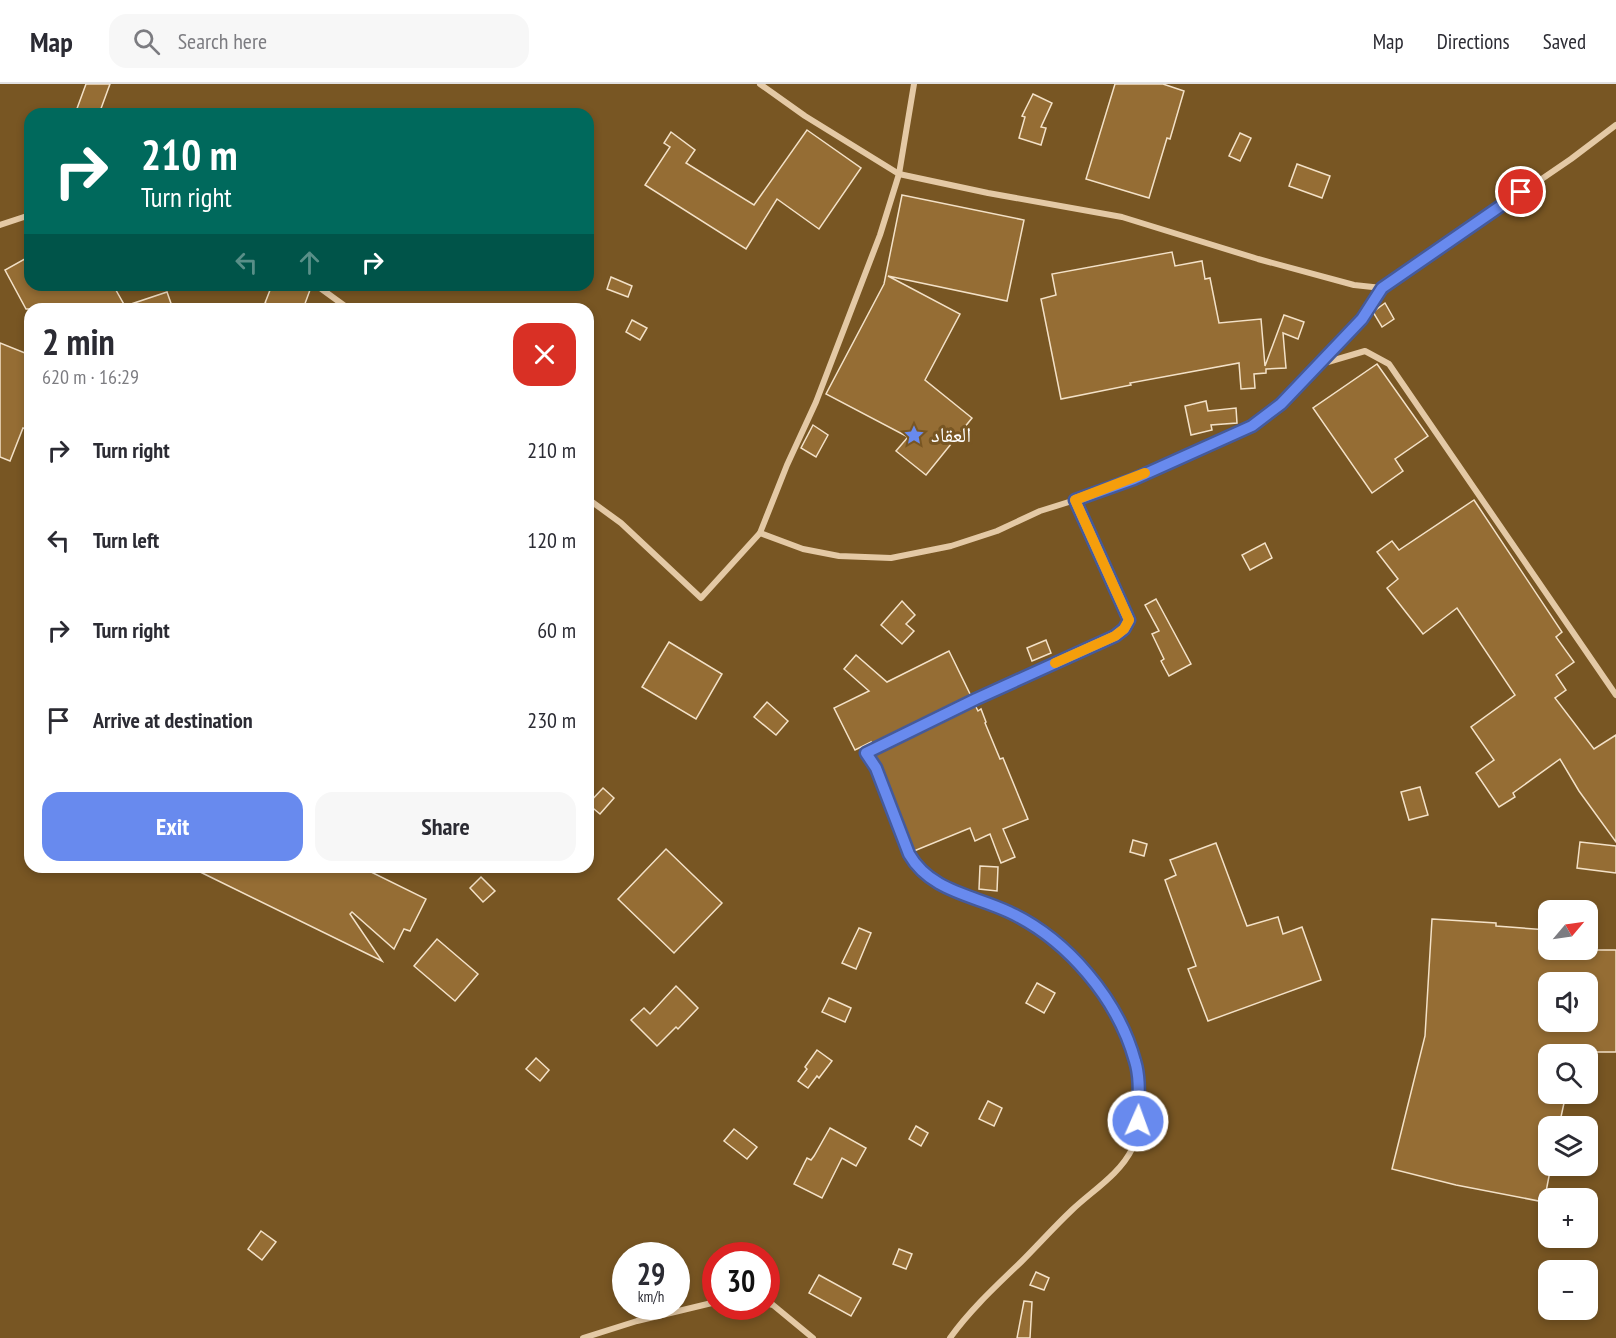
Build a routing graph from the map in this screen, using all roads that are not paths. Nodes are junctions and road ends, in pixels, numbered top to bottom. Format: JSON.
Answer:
{"nodes":[{"id":1,"x":760,"y":84,"type":"edge"},
{"id":2,"x":914,"y":84,"type":"edge"},
{"id":3,"x":1616,"y":125,"type":"edge"},
{"id":4,"x":899,"y":174,"type":"junction"},
{"id":5,"x":24,"y":217,"type":"edge"},
{"id":6,"x":0,"y":225,"type":"edge"},
{"id":7,"x":1382,"y":288,"type":"junction"},
{"id":8,"x":324,"y":291,"type":"edge"},
{"id":9,"x":341,"y":303,"type":"edge"},
{"id":10,"x":1317,"y":366,"type":"junction"},
{"id":11,"x":1075,"y":500,"type":"junction"},
{"id":12,"x":594,"y":503,"type":"edge"},
{"id":13,"x":760,"y":533,"type":"junction"},
{"id":14,"x":1616,"y":694,"type":"edge"},
{"id":15,"x":702,"y":1305,"type":"edge"},
{"id":16,"x":780,"y":1311,"type":"edge"},
{"id":17,"x":583,"y":1338,"type":"edge"},
{"id":18,"x":813,"y":1338,"type":"edge"},
{"id":19,"x":950,"y":1338,"type":"edge"}],
"edges":[{"from":1,"to":4,"type":"street"},
{"from":2,"to":4,"type":"street"},
{"from":3,"to":7,"type":"street"},
{"from":4,"to":7,"type":"street"},
{"from":4,"to":13,"type":"street"},
{"from":5,"to":6,"type":"street"},
{"from":7,"to":10,"type":"street"},
{"from":8,"to":9,"type":"street"},
{"from":10,"to":11,"type":"street"},
{"from":10,"to":14,"type":"street"},
{"from":11,"to":13,"type":"street"},
{"from":11,"to":19,"type":"street"},
{"from":12,"to":13,"type":"street"},
{"from":15,"to":17,"type":"street"},
{"from":16,"to":18,"type":"street"}]}
